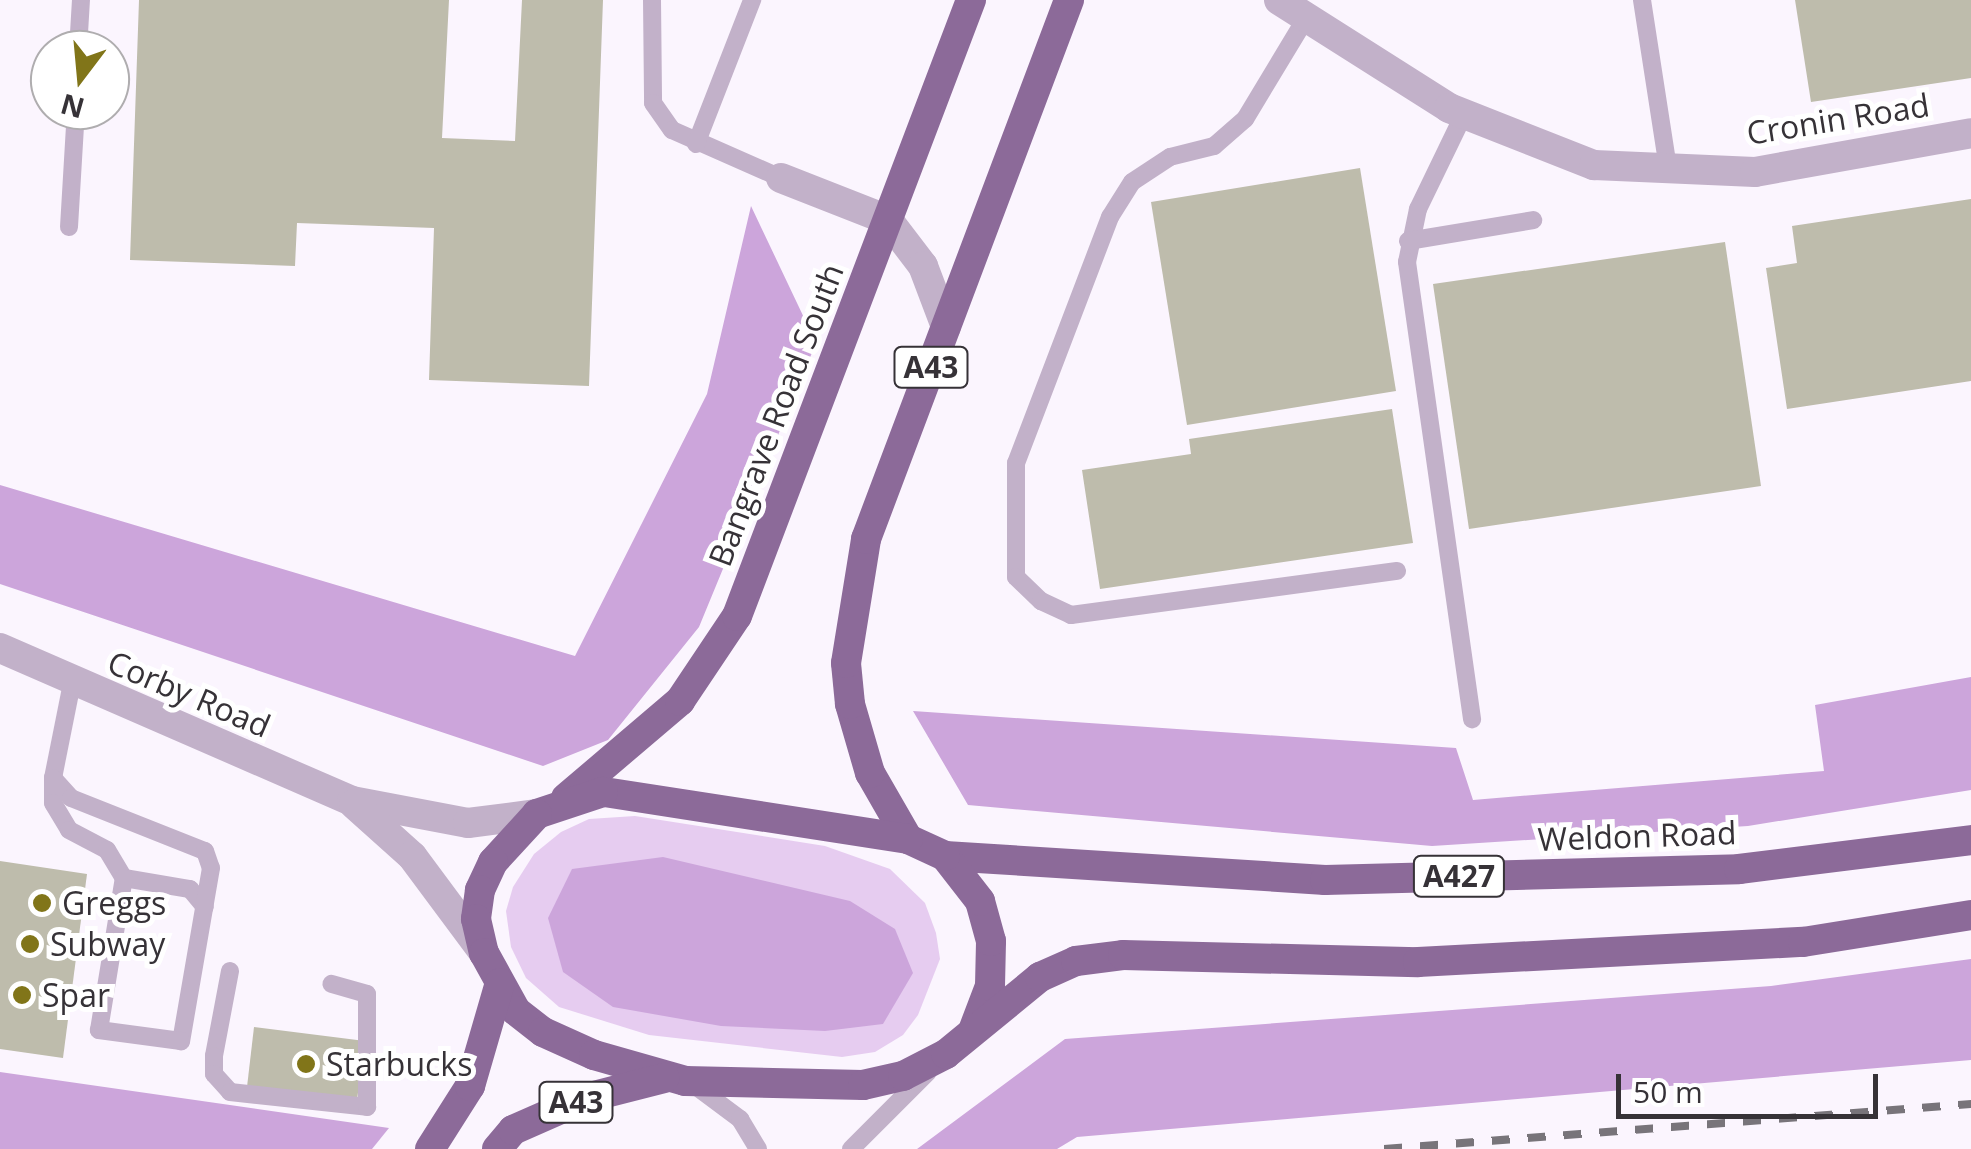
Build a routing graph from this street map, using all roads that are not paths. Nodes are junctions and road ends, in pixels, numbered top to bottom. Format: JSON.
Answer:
{"nodes":[{"id":1,"x":81,"y":0,"type":"edge"},
{"id":2,"x":652,"y":0,"type":"edge"},
{"id":3,"x":752,"y":0,"type":"edge"},
{"id":4,"x":971,"y":0,"type":"edge"},
{"id":5,"x":1069,"y":0,"type":"edge"},
{"id":6,"x":1279,"y":0,"type":"edge"},
{"id":7,"x":1642,"y":0,"type":"edge"},
{"id":8,"x":1306,"y":18,"type":"junction"},
{"id":9,"x":79,"y":30,"type":"edge"},
{"id":10,"x":1464,"y":114,"type":"junction"},
{"id":11,"x":75,"y":130,"type":"edge"},
{"id":12,"x":1971,"y":133,"type":"edge"},
{"id":13,"x":696,"y":144,"type":"junction"},
{"id":14,"x":1668,"y":168,"type":"junction"},
{"id":15,"x":782,"y":178,"type":"joint"},
{"id":16,"x":888,"y":220,"type":"junction"},
{"id":17,"x":1533,"y":220,"type":"dead end"},
{"id":18,"x":69,"y":227,"type":"dead end"},
{"id":19,"x":1408,"y":241,"type":"junction"},
{"id":20,"x":946,"y":327,"type":"junction"},
{"id":21,"x":1398,"y":571,"type":"dead end"},
{"id":22,"x":0,"y":648,"type":"edge"},
{"id":23,"x":72,"y":683,"type":"junction"},
{"id":24,"x":1472,"y":719,"type":"dead end"},
{"id":25,"x":53,"y":778,"type":"junction"},
{"id":26,"x":352,"y":802,"type":"junction"},
{"id":27,"x":550,"y":807,"type":"junction"},
{"id":28,"x":908,"y":840,"type":"junction"},
{"id":29,"x":1971,"y":840,"type":"edge"},
{"id":30,"x":945,"y":856,"type":"junction"},
{"id":31,"x":124,"y":878,"type":"junction"},
{"id":32,"x":205,"y":907,"type":"junction"},
{"id":33,"x":1971,"y":915,"type":"edge"},
{"id":34,"x":484,"y":953,"type":"junction"},
{"id":35,"x":230,"y":971,"type":"dead end"},
{"id":36,"x":500,"y":983,"type":"junction"},
{"id":37,"x":331,"y":984,"type":"dead end"},
{"id":38,"x":974,"y":1028,"type":"junction"},
{"id":39,"x":946,"y":1054,"type":"junction"},
{"id":40,"x":676,"y":1079,"type":"junction"},
{"id":41,"x":430,"y":1149,"type":"edge"},
{"id":42,"x":497,"y":1149,"type":"edge"},
{"id":43,"x":758,"y":1149,"type":"edge"},
{"id":44,"x":851,"y":1149,"type":"edge"}],
"edges":[{"from":1,"to":9,"type":"lane"},
{"from":2,"to":13,"type":"lane"},
{"from":3,"to":13,"type":"lane"},
{"from":4,"to":16,"type":"highway","name":"Bangrave Road South","number":"A43"},
{"from":5,"to":20,"type":"highway","number":"A43"},
{"from":6,"to":8,"type":"street","name":"Cronin Road"},
{"from":7,"to":14,"type":"lane"},
{"from":8,"to":10,"type":"street","name":"Cronin Road"},
{"from":8,"to":21,"type":"lane"},
{"from":10,"to":14,"type":"street","name":"Cronin Road"},
{"from":10,"to":19,"type":"lane"},
{"from":11,"to":18,"type":"lane"},
{"from":12,"to":14,"type":"street","name":"Cronin Road"},
{"from":13,"to":15,"type":"lane"},
{"from":15,"to":16,"type":"street"},
{"from":16,"to":20,"type":"street"},
{"from":16,"to":27,"type":"highway","name":"Bangrave Road South","number":"A43"},
{"from":17,"to":19,"type":"lane"},
{"from":19,"to":24,"type":"lane"},
{"from":20,"to":28,"type":"highway","number":"A43"},
{"from":22,"to":23,"type":"street","name":"Corby Road"},
{"from":23,"to":25,"type":"lane"},
{"from":23,"to":26,"type":"street","name":"Corby Road"},
{"from":25,"to":31,"type":"lane"},
{"from":25,"to":32,"type":"lane"},
{"from":26,"to":27,"type":"street","name":"Corby Road"},
{"from":26,"to":34,"type":"street","name":"Corby Road"},
{"from":27,"to":28,"type":"highway","number":"A43"},
{"from":27,"to":34,"type":"highway","number":"A43"},
{"from":28,"to":30,"type":"highway","number":"A43"},
{"from":29,"to":30,"type":"highway","name":"Weldon Road","number":"A427"},
{"from":30,"to":38,"type":"highway","number":"A43"},
{"from":31,"to":32,"type":"lane"},
{"from":31,"to":32,"type":"lane"},
{"from":33,"to":38,"type":"highway"},
{"from":34,"to":36,"type":"highway","number":"A43"},
{"from":35,"to":37,"type":"lane"},
{"from":36,"to":40,"type":"highway","number":"A43"},
{"from":36,"to":41,"type":"highway"},
{"from":38,"to":39,"type":"highway","number":"A43"},
{"from":39,"to":40,"type":"highway","number":"A43"},
{"from":39,"to":44,"type":"lane"},
{"from":40,"to":42,"type":"highway","number":"A43"},
{"from":40,"to":43,"type":"lane"}]}
